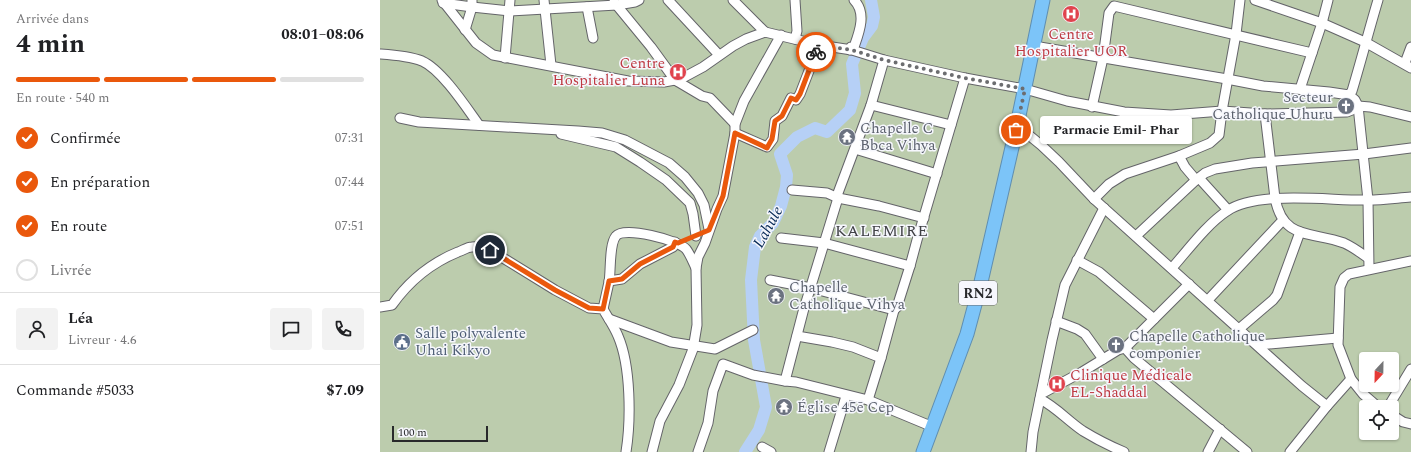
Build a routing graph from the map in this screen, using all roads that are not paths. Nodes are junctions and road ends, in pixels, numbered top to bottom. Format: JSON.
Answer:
{"nodes":[{"id":1,"x":510,"y":0,"type":"edge"},
{"id":2,"x":639,"y":0,"type":"edge"},
{"id":3,"x":668,"y":0,"type":"edge"},
{"id":4,"x":733,"y":0,"type":"edge"},
{"id":5,"x":795,"y":0,"type":"edge"},
{"id":6,"x":854,"y":0,"type":"edge"},
{"id":7,"x":1043,"y":0,"type":"edge"},
{"id":8,"x":1240,"y":0,"type":"edge"},
{"id":9,"x":1255,"y":0,"type":"edge"},
{"id":10,"x":1328,"y":0,"type":"edge"},
{"id":11,"x":1378,"y":0,"type":"edge"},
{"id":12,"x":442,"y":1,"type":"edge"},
{"id":13,"x":614,"y":3,"type":"edge"},
{"id":14,"x":472,"y":4,"type":"edge"},
{"id":15,"x":1280,"y":4,"type":"edge"},
{"id":16,"x":545,"y":5,"type":"edge"},
{"id":17,"x":1133,"y":5,"type":"edge"},
{"id":18,"x":587,"y":7,"type":"junction"},
{"id":19,"x":510,"y":11,"type":"junction"},
{"id":20,"x":1322,"y":23,"type":"junction"},
{"id":21,"x":465,"y":30,"type":"junction"},
{"id":22,"x":765,"y":32,"type":"junction"},
{"id":23,"x":1236,"y":34,"type":"junction"},
{"id":24,"x":781,"y":35,"type":"junction"},
{"id":25,"x":594,"y":38,"type":"dead end"},
{"id":26,"x":795,"y":39,"type":"junction"},
{"id":27,"x":1365,"y":42,"type":"junction"},
{"id":28,"x":819,"y":45,"type":"junction"},
{"id":29,"x":1034,"y":46,"type":"junction"},
{"id":30,"x":1411,"y":47,"type":"edge"},
{"id":31,"x":851,"y":50,"type":"junction"},
{"id":32,"x":1312,"y":53,"type":"junction"},
{"id":33,"x":380,"y":54,"type":"edge"},
{"id":34,"x":719,"y":55,"type":"junction"},
{"id":35,"x":505,"y":58,"type":"junction"},
{"id":36,"x":1103,"y":58,"type":"junction"},
{"id":37,"x":884,"y":60,"type":"junction"},
{"id":38,"x":551,"y":65,"type":"junction"},
{"id":39,"x":1408,"y":66,"type":"edge"},
{"id":40,"x":965,"y":78,"type":"junction"},
{"id":41,"x":1227,"y":79,"type":"junction"},
{"id":42,"x":676,"y":80,"type":"junction"},
{"id":43,"x":1025,"y":89,"type":"junction"},
{"id":44,"x":1300,"y":89,"type":"junction"},
{"id":45,"x":1349,"y":95,"type":"junction"},
{"id":46,"x":871,"y":105,"type":"junction"},
{"id":47,"x":1358,"y":106,"type":"junction"},
{"id":48,"x":1092,"y":107,"type":"junction"},
{"id":49,"x":1222,"y":111,"type":"junction"},
{"id":50,"x":1265,"y":114,"type":"junction"},
{"id":51,"x":1411,"y":117,"type":"edge"},
{"id":52,"x":400,"y":118,"type":"dead end"},
{"id":53,"x":480,"y":125,"type":"junction"},
{"id":54,"x":951,"y":125,"type":"junction"},
{"id":55,"x":735,"y":128,"type":"junction"},
{"id":56,"x":542,"y":129,"type":"junction"},
{"id":57,"x":1016,"y":130,"type":"junction"},
{"id":58,"x":1411,"y":148,"type":"edge"},
{"id":59,"x":854,"y":149,"type":"junction"},
{"id":60,"x":1364,"y":154,"type":"junction"},
{"id":61,"x":1179,"y":156,"type":"junction"},
{"id":62,"x":1272,"y":161,"type":"junction"},
{"id":63,"x":937,"y":174,"type":"junction"},
{"id":64,"x":1198,"y":179,"type":"junction"},
{"id":65,"x":792,"y":190,"type":"dead end"},
{"id":66,"x":1411,"y":197,"type":"edge"},
{"id":67,"x":838,"y":198,"type":"junction"},
{"id":68,"x":1275,"y":198,"type":"junction"},
{"id":69,"x":1094,"y":199,"type":"junction"},
{"id":70,"x":1368,"y":200,"type":"junction"},
{"id":71,"x":1104,"y":208,"type":"junction"},
{"id":72,"x":1228,"y":210,"type":"junction"},
{"id":73,"x":924,"y":218,"type":"junction"},
{"id":74,"x":1283,"y":220,"type":"junction"},
{"id":75,"x":709,"y":230,"type":"junction"},
{"id":76,"x":1300,"y":232,"type":"junction"},
{"id":77,"x":696,"y":236,"type":"junction"},
{"id":78,"x":1136,"y":236,"type":"junction"},
{"id":79,"x":781,"y":238,"type":"dead end"},
{"id":80,"x":677,"y":243,"type":"junction"},
{"id":81,"x":824,"y":243,"type":"junction"},
{"id":82,"x":1411,"y":253,"type":"edge"},
{"id":83,"x":1368,"y":258,"type":"junction"},
{"id":84,"x":1077,"y":260,"type":"junction"},
{"id":85,"x":1411,"y":261,"type":"edge"},
{"id":86,"x":1396,"y":264,"type":"junction"},
{"id":87,"x":910,"y":266,"type":"junction"},
{"id":88,"x":696,"y":268,"type":"junction"},
{"id":89,"x":1172,"y":268,"type":"junction"},
{"id":90,"x":1369,"y":269,"type":"junction"},
{"id":91,"x":770,"y":280,"type":"dead end"},
{"id":92,"x":609,"y":281,"type":"junction"},
{"id":93,"x":1189,"y":284,"type":"junction"},
{"id":94,"x":811,"y":288,"type":"junction"},
{"id":95,"x":1208,"y":300,"type":"junction"},
{"id":96,"x":380,"y":307,"type":"edge"},
{"id":97,"x":603,"y":309,"type":"junction"},
{"id":98,"x":894,"y":310,"type":"junction"},
{"id":99,"x":609,"y":319,"type":"junction"},
{"id":100,"x":1154,"y":319,"type":"junction"},
{"id":101,"x":1056,"y":321,"type":"junction"},
{"id":102,"x":1239,"y":329,"type":"junction"},
{"id":103,"x":753,"y":330,"type":"dead end"},
{"id":104,"x":797,"y":336,"type":"junction"},
{"id":105,"x":1338,"y":338,"type":"junction"},
{"id":106,"x":693,"y":345,"type":"junction"},
{"id":107,"x":1258,"y":345,"type":"junction"},
{"id":108,"x":1125,"y":348,"type":"junction"},
{"id":109,"x":881,"y":358,"type":"junction"},
{"id":110,"x":1103,"y":359,"type":"junction"},
{"id":111,"x":1411,"y":369,"type":"edge"},
{"id":112,"x":1350,"y":379,"type":"junction"},
{"id":113,"x":785,"y":381,"type":"junction"},
{"id":114,"x":846,"y":396,"type":"junction"},
{"id":115,"x":1041,"y":396,"type":"junction"},
{"id":116,"x":868,"y":400,"type":"junction"},
{"id":117,"x":1370,"y":400,"type":"edge"},
{"id":118,"x":1392,"y":400,"type":"edge"},
{"id":119,"x":1327,"y":406,"type":"junction"},
{"id":120,"x":1399,"y":419,"type":"edge"},
{"id":121,"x":1411,"y":424,"type":"edge"},
{"id":122,"x":933,"y":427,"type":"junction"},
{"id":123,"x":1220,"y":429,"type":"junction"},
{"id":124,"x":762,"y":447,"type":"dead end"},
{"id":125,"x":626,"y":452,"type":"edge"},
{"id":126,"x":652,"y":452,"type":"edge"},
{"id":127,"x":698,"y":452,"type":"edge"},
{"id":128,"x":771,"y":452,"type":"edge"},
{"id":129,"x":829,"y":452,"type":"edge"},
{"id":130,"x":923,"y":452,"type":"edge"},
{"id":131,"x":1031,"y":452,"type":"edge"},
{"id":132,"x":1124,"y":452,"type":"edge"},
{"id":133,"x":1208,"y":452,"type":"edge"},
{"id":134,"x":1247,"y":452,"type":"edge"},
{"id":135,"x":1290,"y":452,"type":"edge"}],
"edges":[{"from":1,"to":19,"type":"street"},
{"from":2,"to":13,"type":"street"},
{"from":3,"to":34,"type":"street"},
{"from":4,"to":22,"type":"street"},
{"from":5,"to":26,"type":"street"},
{"from":6,"to":31,"type":"street"},
{"from":7,"to":29,"type":"highway","number":"RN2"},
{"from":8,"to":23,"type":"street"},
{"from":9,"to":15,"type":"street"},
{"from":10,"to":20,"type":"street"},
{"from":11,"to":27,"type":"street"},
{"from":12,"to":14,"type":"street"},
{"from":12,"to":21,"type":"street"},
{"from":13,"to":18,"type":"street"},
{"from":13,"to":42,"type":"street"},
{"from":14,"to":19,"type":"street"},
{"from":14,"to":21,"type":"street"},
{"from":15,"to":20,"type":"street"},
{"from":16,"to":18,"type":"street"},
{"from":16,"to":19,"type":"street"},
{"from":16,"to":38,"type":"street"},
{"from":17,"to":23,"type":"street"},
{"from":17,"to":36,"type":"street"},
{"from":18,"to":25,"type":"street"},
{"from":19,"to":35,"type":"street"},
{"from":20,"to":27,"type":"street"},
{"from":20,"to":32,"type":"street"},
{"from":21,"to":35,"type":"street"},
{"from":22,"to":24,"type":"street"},
{"from":22,"to":34,"type":"street"},
{"from":23,"to":32,"type":"street"},
{"from":23,"to":41,"type":"street"},
{"from":24,"to":26,"type":"street"},
{"from":24,"to":55,"type":"street"},
{"from":26,"to":28,"type":"street"},
{"from":27,"to":39,"type":"street"},
{"from":27,"to":45,"type":"street"},
{"from":28,"to":31,"type":"street"},
{"from":28,"to":55,"type":"street"},
{"from":29,"to":36,"type":"street"},
{"from":29,"to":43,"type":"highway","number":"RN2"},
{"from":30,"to":39,"type":"street"},
{"from":31,"to":37,"type":"street"},
{"from":32,"to":44,"type":"street"},
{"from":33,"to":53,"type":"street"},
{"from":34,"to":42,"type":"street"},
{"from":35,"to":38,"type":"street"},
{"from":36,"to":41,"type":"street"},
{"from":36,"to":48,"type":"street"},
{"from":37,"to":40,"type":"street"},
{"from":37,"to":46,"type":"street"},
{"from":38,"to":42,"type":"street"},
{"from":40,"to":43,"type":"street"},
{"from":40,"to":54,"type":"street"},
{"from":41,"to":44,"type":"street"},
{"from":41,"to":49,"type":"street"},
{"from":42,"to":55,"type":"street"},
{"from":43,"to":48,"type":"street"},
{"from":43,"to":57,"type":"highway","number":"RN2"},
{"from":44,"to":45,"type":"street"},
{"from":45,"to":47,"type":"street"},
{"from":46,"to":54,"type":"street"},
{"from":46,"to":59,"type":"street"},
{"from":47,"to":50,"type":"street"},
{"from":47,"to":51,"type":"street"},
{"from":47,"to":60,"type":"street"},
{"from":48,"to":49,"type":"street"},
{"from":49,"to":50,"type":"street"},
{"from":49,"to":61,"type":"street"},
{"from":50,"to":62,"type":"street"},
{"from":52,"to":53,"type":"street"},
{"from":53,"to":56,"type":"street"},
{"from":54,"to":63,"type":"street"},
{"from":55,"to":75,"type":"street"},
{"from":56,"to":75,"type":"street"},
{"from":56,"to":77,"type":"street"},
{"from":57,"to":69,"type":"street"},
{"from":57,"to":122,"type":"highway","number":"RN2"},
{"from":58,"to":60,"type":"street"},
{"from":59,"to":63,"type":"street"},
{"from":59,"to":67,"type":"street"},
{"from":60,"to":62,"type":"street"},
{"from":60,"to":70,"type":"street"},
{"from":61,"to":64,"type":"street"},
{"from":61,"to":69,"type":"street"},
{"from":62,"to":64,"type":"street"},
{"from":62,"to":68,"type":"street"},
{"from":63,"to":73,"type":"street"},
{"from":64,"to":72,"type":"street"},
{"from":64,"to":78,"type":"street"},
{"from":65,"to":67,"type":"street"},
{"from":66,"to":70,"type":"street"},
{"from":67,"to":73,"type":"street"},
{"from":67,"to":81,"type":"street"},
{"from":68,"to":70,"type":"street"},
{"from":68,"to":72,"type":"street"},
{"from":68,"to":74,"type":"street"},
{"from":69,"to":71,"type":"street"},
{"from":70,"to":83,"type":"street"},
{"from":71,"to":78,"type":"street"},
{"from":71,"to":84,"type":"street"},
{"from":72,"to":89,"type":"street"},
{"from":73,"to":87,"type":"street"},
{"from":74,"to":76,"type":"street"},
{"from":74,"to":95,"type":"street"},
{"from":75,"to":77,"type":"street"},
{"from":75,"to":88,"type":"street"},
{"from":76,"to":83,"type":"street"},
{"from":76,"to":102,"type":"street"},
{"from":77,"to":80,"type":"street"},
{"from":78,"to":89,"type":"street"},
{"from":79,"to":81,"type":"street"},
{"from":80,"to":88,"type":"street"},
{"from":80,"to":92,"type":"street"},
{"from":80,"to":92,"type":"street"},
{"from":81,"to":87,"type":"street"},
{"from":81,"to":94,"type":"street"},
{"from":82,"to":86,"type":"street"},
{"from":83,"to":90,"type":"street"},
{"from":84,"to":100,"type":"street"},
{"from":84,"to":101,"type":"street"},
{"from":85,"to":86,"type":"street"},
{"from":86,"to":90,"type":"street"},
{"from":87,"to":98,"type":"street"},
{"from":88,"to":106,"type":"street"},
{"from":89,"to":93,"type":"street"},
{"from":90,"to":105,"type":"street"},
{"from":91,"to":94,"type":"street"},
{"from":92,"to":97,"type":"street"},
{"from":93,"to":95,"type":"street"},
{"from":93,"to":100,"type":"street"},
{"from":94,"to":98,"type":"street"},
{"from":94,"to":104,"type":"street"},
{"from":95,"to":102,"type":"street"},
{"from":96,"to":97,"type":"street"},
{"from":97,"to":99,"type":"street"},
{"from":98,"to":109,"type":"street"},
{"from":99,"to":106,"type":"street"},
{"from":99,"to":125,"type":"street"},
{"from":100,"to":108,"type":"street"},
{"from":101,"to":110,"type":"street"},
{"from":101,"to":115,"type":"street"},
{"from":102,"to":107,"type":"street"},
{"from":103,"to":106,"type":"street"},
{"from":104,"to":109,"type":"street"},
{"from":104,"to":113,"type":"street"},
{"from":105,"to":107,"type":"street"},
{"from":105,"to":112,"type":"street"},
{"from":106,"to":126,"type":"street"},
{"from":107,"to":119,"type":"street"},
{"from":108,"to":110,"type":"street"},
{"from":108,"to":123,"type":"street"},
{"from":109,"to":116,"type":"street"},
{"from":110,"to":115,"type":"street"},
{"from":111,"to":118,"type":"street"},
{"from":112,"to":117,"type":"street"},
{"from":112,"to":119,"type":"street"},
{"from":113,"to":114,"type":"street"},
{"from":113,"to":127,"type":"street"},
{"from":114,"to":116,"type":"street"},
{"from":114,"to":129,"type":"street"},
{"from":115,"to":131,"type":"street"},
{"from":115,"to":132,"type":"street"},
{"from":116,"to":122,"type":"street"},
{"from":119,"to":135,"type":"street"},
{"from":120,"to":121,"type":"street"},
{"from":122,"to":130,"type":"highway","number":"RN2"},
{"from":123,"to":133,"type":"street"},
{"from":123,"to":134,"type":"street"},
{"from":124,"to":128,"type":"street"}]}
